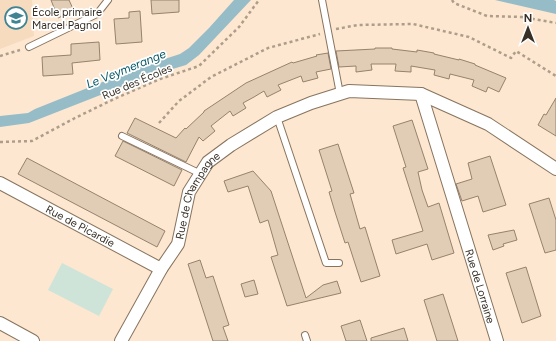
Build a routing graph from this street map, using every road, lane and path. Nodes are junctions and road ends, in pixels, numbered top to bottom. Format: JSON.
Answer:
{"nodes":[{"id":1,"x":108,"y":0,"type":"edge"},
{"id":2,"x":259,"y":0,"type":"edge"},
{"id":3,"x":322,"y":0,"type":"edge"},
{"id":4,"x":452,"y":0,"type":"edge"},
{"id":5,"x":556,"y":23,"type":"edge"},
{"id":6,"x":328,"y":31,"type":"junction"},
{"id":7,"x":29,"y":47,"type":"joint"},
{"id":8,"x":0,"y":56,"type":"edge"},
{"id":9,"x":556,"y":76,"type":"edge"},
{"id":10,"x":340,"y":94,"type":"junction"},
{"id":11,"x":422,"y":94,"type":"junction"},
{"id":12,"x":277,"y":117,"type":"junction"},
{"id":13,"x":159,"y":123,"type":"dead end"},
{"id":14,"x":122,"y":136,"type":"dead end"},
{"id":15,"x":0,"y":142,"type":"edge"},
{"id":16,"x":556,"y":169,"type":"edge"},
{"id":17,"x":201,"y":174,"type":"junction"},
{"id":18,"x":0,"y":183,"type":"edge"},
{"id":19,"x":339,"y":263,"type":"dead end"},
{"id":20,"x":161,"y":269,"type":"junction"},
{"id":21,"x":0,"y":324,"type":"edge"},
{"id":22,"x":33,"y":341,"type":"edge"},
{"id":23,"x":121,"y":341,"type":"edge"},
{"id":24,"x":497,"y":341,"type":"edge"}],
"edges":[{"from":1,"to":7,"type":"lane"},
{"from":2,"to":15,"type":"path","name":"Rue des Écoles"},
{"from":3,"to":6,"type":"lane"},
{"from":4,"to":5,"type":"path"},
{"from":6,"to":9,"type":"path"},
{"from":6,"to":10,"type":"lane"},
{"from":6,"to":13,"type":"path"},
{"from":7,"to":8,"type":"path"},
{"from":10,"to":11,"type":"street","name":"Rue de Champagne"},
{"from":10,"to":12,"type":"street","name":"Rue de Champagne"},
{"from":11,"to":16,"type":"street","name":"Rue de Champagne"},
{"from":11,"to":24,"type":"street","name":"Rue de Lorraine"},
{"from":12,"to":17,"type":"street","name":"Rue de Champagne"},
{"from":12,"to":19,"type":"lane"},
{"from":14,"to":17,"type":"lane"},
{"from":17,"to":20,"type":"street","name":"Rue de Champagne"},
{"from":18,"to":20,"type":"street","name":"Rue de Picardie"},
{"from":20,"to":23,"type":"street","name":"Rue de Champagne"},
{"from":21,"to":22,"type":"street"}]}
